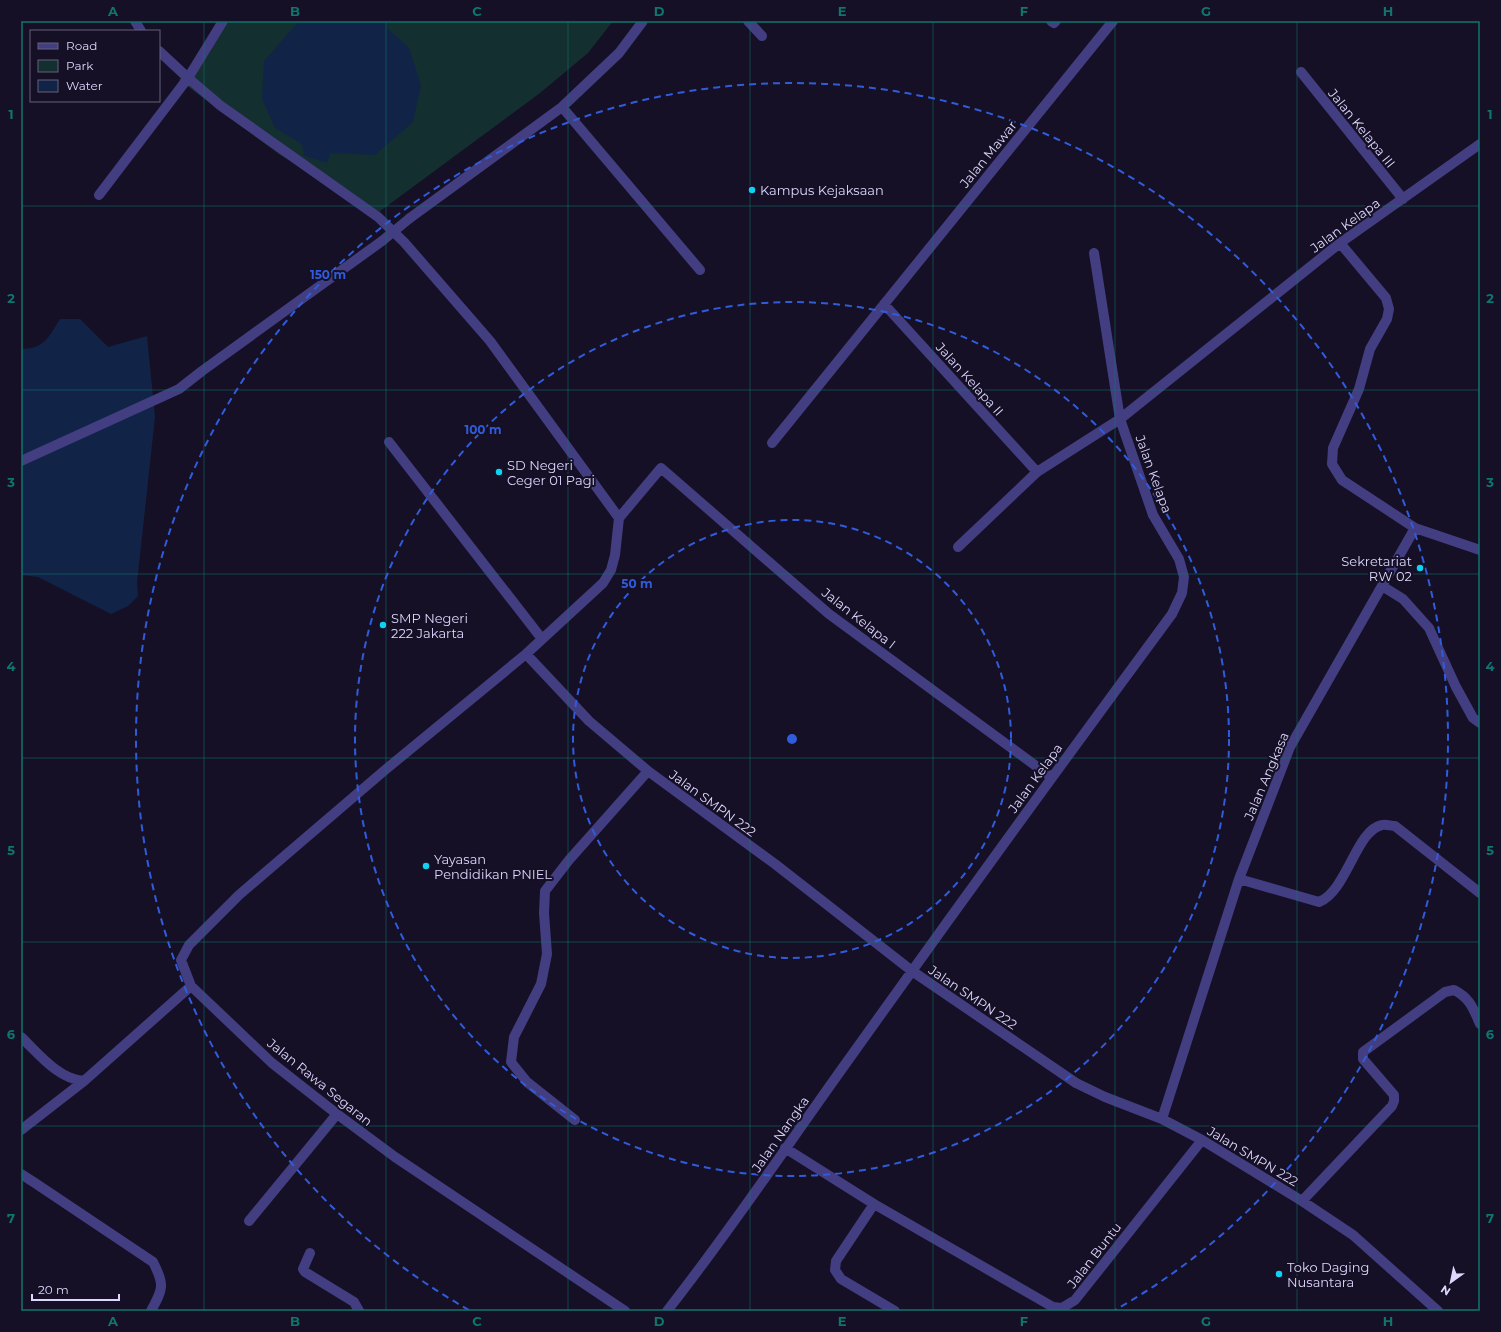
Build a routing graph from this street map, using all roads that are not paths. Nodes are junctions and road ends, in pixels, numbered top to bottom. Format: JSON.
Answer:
{"nodes":[{"id":1,"x":135,"y":21,"type":"edge"},
{"id":2,"x":223,"y":21,"type":"edge"},
{"id":3,"x":643,"y":21,"type":"edge"},
{"id":4,"x":748,"y":21,"type":"edge"},
{"id":5,"x":1051,"y":21,"type":"edge"},
{"id":6,"x":1056,"y":21,"type":"edge"},
{"id":7,"x":1113,"y":21,"type":"edge"},
{"id":8,"x":140,"y":30,"type":"edge"},
{"id":9,"x":762,"y":36,"type":"dead end"},
{"id":10,"x":160,"y":52,"type":"edge"},
{"id":11,"x":1301,"y":72,"type":"dead end"},
{"id":12,"x":188,"y":78,"type":"junction"},
{"id":13,"x":562,"y":106,"type":"junction"},
{"id":14,"x":1480,"y":144,"type":"edge"},
{"id":15,"x":99,"y":195,"type":"dead end"},
{"id":16,"x":1402,"y":199,"type":"junction"},
{"id":17,"x":1340,"y":243,"type":"junction"},
{"id":18,"x":1094,"y":253,"type":"dead end"},
{"id":19,"x":700,"y":270,"type":"dead end"},
{"id":20,"x":884,"y":304,"type":"junction"},
{"id":21,"x":1120,"y":419,"type":"junction"},
{"id":22,"x":389,"y":442,"type":"dead end"},
{"id":23,"x":772,"y":443,"type":"dead end"},
{"id":24,"x":21,"y":461,"type":"edge"},
{"id":25,"x":1037,"y":472,"type":"junction"},
{"id":26,"x":619,"y":518,"type":"junction"},
{"id":27,"x":1415,"y":528,"type":"junction"},
{"id":28,"x":958,"y":547,"type":"dead end"},
{"id":29,"x":1480,"y":550,"type":"edge"},
{"id":30,"x":1382,"y":586,"type":"junction"},
{"id":31,"x":542,"y":639,"type":"junction"},
{"id":32,"x":526,"y":654,"type":"junction"},
{"id":33,"x":1480,"y":723,"type":"edge"},
{"id":34,"x":648,"y":772,"type":"junction"},
{"id":35,"x":1051,"y":777,"type":"junction"},
{"id":36,"x":1239,"y":879,"type":"junction"},
{"id":37,"x":1480,"y":893,"type":"edge"},
{"id":38,"x":912,"y":971,"type":"junction"},
{"id":39,"x":191,"y":986,"type":"junction"},
{"id":40,"x":1480,"y":1024,"type":"edge"},
{"id":41,"x":21,"y":1037,"type":"edge"},
{"id":42,"x":84,"y":1081,"type":"junction"},
{"id":43,"x":336,"y":1114,"type":"junction"},
{"id":44,"x":1162,"y":1119,"type":"junction"},
{"id":45,"x":575,"y":1120,"type":"dead end"},
{"id":46,"x":21,"y":1130,"type":"edge"},
{"id":47,"x":1202,"y":1140,"type":"junction"},
{"id":48,"x":785,"y":1148,"type":"junction"},
{"id":49,"x":21,"y":1174,"type":"edge"},
{"id":50,"x":1302,"y":1201,"type":"junction"},
{"id":51,"x":874,"y":1204,"type":"junction"},
{"id":52,"x":249,"y":1221,"type":"dead end"},
{"id":53,"x":310,"y":1254,"type":"dead end"},
{"id":54,"x":151,"y":1311,"type":"edge"},
{"id":55,"x":359,"y":1311,"type":"edge"},
{"id":56,"x":625,"y":1311,"type":"edge"},
{"id":57,"x":667,"y":1311,"type":"edge"},
{"id":58,"x":894,"y":1311,"type":"edge"},
{"id":59,"x":1438,"y":1311,"type":"edge"}],
"edges":[{"from":1,"to":8,"type":"street"},
{"from":2,"to":12,"type":"street"},
{"from":3,"to":13,"type":"street"},
{"from":4,"to":9,"type":"street"},
{"from":5,"to":6,"type":"street"},
{"from":7,"to":20,"type":"street","name":"Jalan Mawar"},
{"from":10,"to":12,"type":"street"},
{"from":11,"to":16,"type":"street","name":"Jalan Kelapa III"},
{"from":12,"to":15,"type":"street"},
{"from":12,"to":26,"type":"street"},
{"from":13,"to":19,"type":"street"},
{"from":13,"to":24,"type":"street","bridge":true},
{"from":14,"to":16,"type":"street","name":"Jalan Kelapa"},
{"from":16,"to":17,"type":"street","name":"Jalan Kelapa"},
{"from":17,"to":21,"type":"street","name":"Jalan Kelapa"},
{"from":17,"to":27,"type":"street"},
{"from":18,"to":21,"type":"street"},
{"from":20,"to":23,"type":"street","name":"Jalan Mawar"},
{"from":20,"to":25,"type":"street","name":"Jalan Kelapa II"},
{"from":21,"to":25,"type":"street"},
{"from":21,"to":35,"type":"street","name":"Jalan Kelapa"},
{"from":22,"to":31,"type":"street"},
{"from":25,"to":28,"type":"street"},
{"from":26,"to":31,"type":"street"},
{"from":26,"to":35,"type":"street","name":"Jalan Kelapa I"},
{"from":27,"to":29,"type":"street"},
{"from":27,"to":30,"type":"street","name":"Jalan Angkasa"},
{"from":30,"to":33,"type":"street"},
{"from":30,"to":36,"type":"street","name":"Jalan Angkasa"},
{"from":31,"to":32,"type":"street"},
{"from":32,"to":34,"type":"street","name":"Jalan SMPN 222"},
{"from":32,"to":39,"type":"street"},
{"from":34,"to":38,"type":"street","name":"Jalan SMPN 222"},
{"from":34,"to":45,"type":"street"},
{"from":35,"to":38,"type":"street","name":"Jalan Kelapa"},
{"from":36,"to":37,"type":"street"},
{"from":36,"to":44,"type":"street","name":"Jalan Angkasa"},
{"from":38,"to":44,"type":"street","name":"Jalan SMPN 222"},
{"from":38,"to":48,"type":"street","name":"Jalan Nangka"},
{"from":39,"to":42,"type":"street"},
{"from":39,"to":43,"type":"street","name":"Jalan Rawa Segaran"},
{"from":40,"to":50,"type":"street"},
{"from":41,"to":42,"type":"street"},
{"from":42,"to":46,"type":"street"},
{"from":43,"to":52,"type":"street"},
{"from":43,"to":56,"type":"street","name":"Jalan Rawa Segaran"},
{"from":44,"to":47,"type":"street","name":"Jalan SMPN 222"},
{"from":47,"to":50,"type":"street","name":"Jalan SMPN 222"},
{"from":47,"to":51,"type":"street","name":"Jalan Buntu"},
{"from":48,"to":51,"type":"street","name":"Jalan Buntu"},
{"from":48,"to":57,"type":"street","name":"Jalan Nangka"},
{"from":49,"to":54,"type":"street"},
{"from":50,"to":59,"type":"street","name":"Jalan SMPN 222"},
{"from":51,"to":58,"type":"street"},
{"from":53,"to":55,"type":"street"}]}
